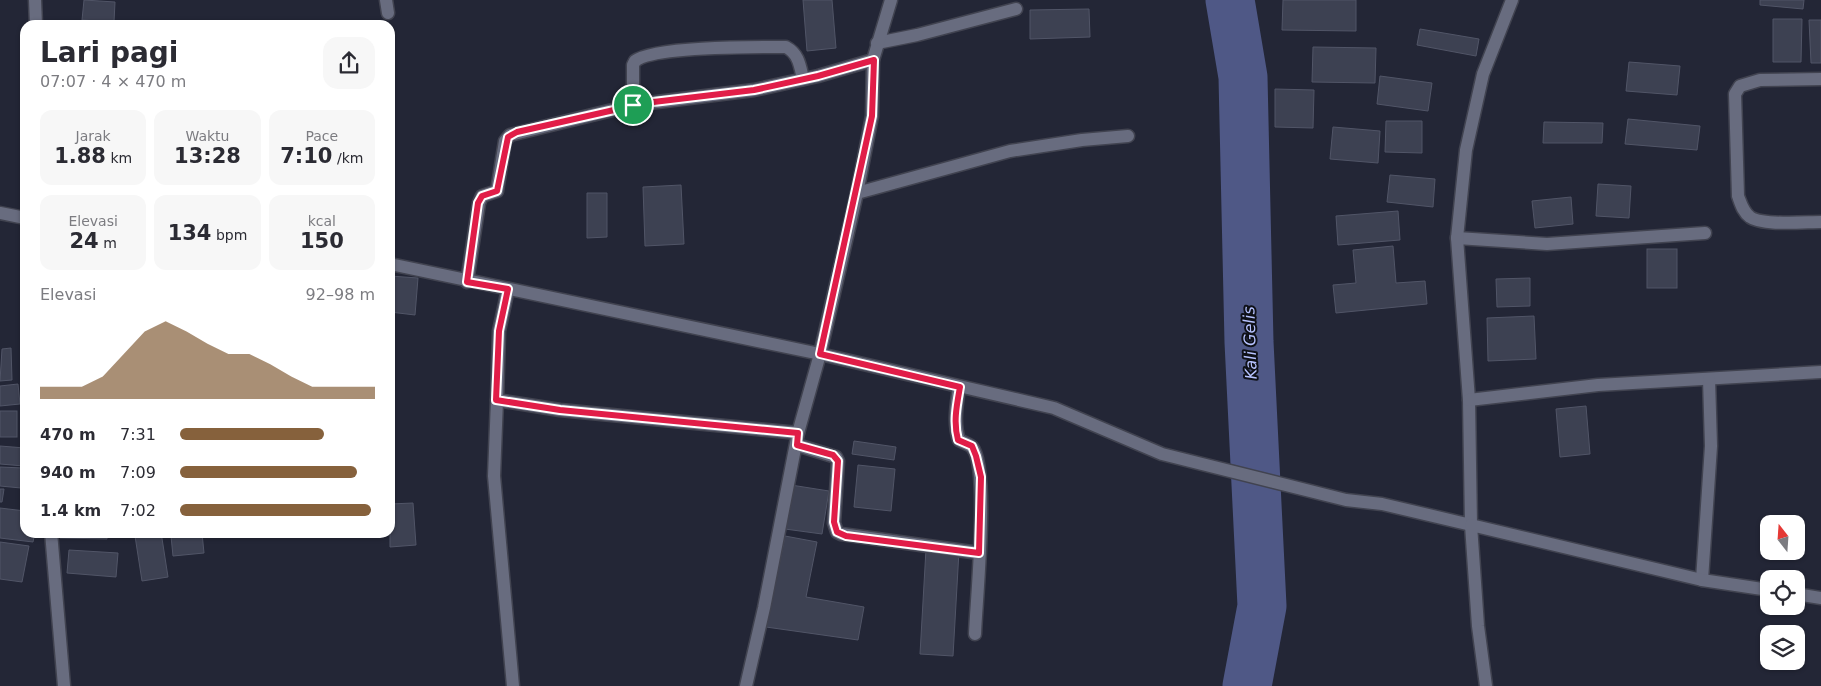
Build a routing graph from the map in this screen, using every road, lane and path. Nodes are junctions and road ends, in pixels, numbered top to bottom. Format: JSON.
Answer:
{"nodes":[{"id":1,"x":35,"y":0,"type":"edge"},
{"id":2,"x":891,"y":0,"type":"edge"},
{"id":3,"x":1512,"y":0,"type":"edge"},
{"id":4,"x":1016,"y":9,"type":"dead end"},
{"id":5,"x":36,"y":20,"type":"edge"},
{"id":6,"x":877,"y":44,"type":"junction"},
{"id":7,"x":874,"y":60,"type":"junction"},
{"id":8,"x":803,"y":79,"type":"junction"},
{"id":9,"x":1821,"y":79,"type":"edge"},
{"id":10,"x":633,"y":105,"type":"junction"},
{"id":11,"x":1128,"y":136,"type":"dead end"},
{"id":12,"x":856,"y":193,"type":"junction"},
{"id":13,"x":0,"y":213,"type":"edge"},
{"id":14,"x":20,"y":217,"type":"edge"},
{"id":15,"x":1821,"y":222,"type":"edge"},
{"id":16,"x":1705,"y":233,"type":"dead end"},
{"id":17,"x":1457,"y":238,"type":"junction"},
{"id":18,"x":395,"y":265,"type":"edge"},
{"id":19,"x":467,"y":282,"type":"junction"},
{"id":20,"x":508,"y":289,"type":"junction"},
{"id":21,"x":820,"y":354,"type":"junction"},
{"id":22,"x":1821,"y":372,"type":"edge"},
{"id":23,"x":1709,"y":379,"type":"junction"},
{"id":24,"x":960,"y":387,"type":"junction"},
{"id":25,"x":496,"y":400,"type":"junction"},
{"id":26,"x":1469,"y":400,"type":"junction"},
{"id":27,"x":797,"y":439,"type":"junction"},
{"id":28,"x":1471,"y":525,"type":"junction"},
{"id":29,"x":52,"y":538,"type":"edge"},
{"id":30,"x":979,"y":553,"type":"junction"},
{"id":31,"x":1702,"y":580,"type":"junction"},
{"id":32,"x":1760,"y":589,"type":"edge"},
{"id":33,"x":1805,"y":595,"type":"edge"},
{"id":34,"x":1821,"y":598,"type":"edge"},
{"id":35,"x":975,"y":634,"type":"dead end"},
{"id":36,"x":64,"y":686,"type":"edge"},
{"id":37,"x":513,"y":686,"type":"edge"},
{"id":38,"x":746,"y":686,"type":"edge"},
{"id":39,"x":1486,"y":686,"type":"edge"}],
"edges":[{"from":1,"to":5,"type":"street"},
{"from":2,"to":6,"type":"street"},
{"from":3,"to":17,"type":"street"},
{"from":4,"to":6,"type":"street"},
{"from":6,"to":7,"type":"street"},
{"from":7,"to":8,"type":"street"},
{"from":7,"to":12,"type":"street"},
{"from":8,"to":10,"type":"street"},
{"from":8,"to":10,"type":"street"},
{"from":9,"to":15,"type":"street"},
{"from":10,"to":19,"type":"street"},
{"from":11,"to":12,"type":"street"},
{"from":12,"to":21,"type":"street"},
{"from":13,"to":14,"type":"street"},
{"from":16,"to":17,"type":"street"},
{"from":17,"to":26,"type":"street"},
{"from":18,"to":19,"type":"street"},
{"from":19,"to":20,"type":"street"},
{"from":20,"to":21,"type":"street"},
{"from":20,"to":25,"type":"street"},
{"from":21,"to":24,"type":"street"},
{"from":21,"to":27,"type":"street"},
{"from":22,"to":23,"type":"street"},
{"from":23,"to":26,"type":"street"},
{"from":23,"to":31,"type":"street"},
{"from":24,"to":28,"type":"street"},
{"from":24,"to":30,"type":"street"},
{"from":25,"to":27,"type":"street"},
{"from":25,"to":37,"type":"street"},
{"from":26,"to":28,"type":"street"},
{"from":27,"to":30,"type":"street"},
{"from":27,"to":38,"type":"street"},
{"from":28,"to":31,"type":"street"},
{"from":28,"to":39,"type":"street"},
{"from":29,"to":36,"type":"street"},
{"from":30,"to":35,"type":"street"},
{"from":31,"to":32,"type":"street"},
{"from":33,"to":34,"type":"street"}]}
